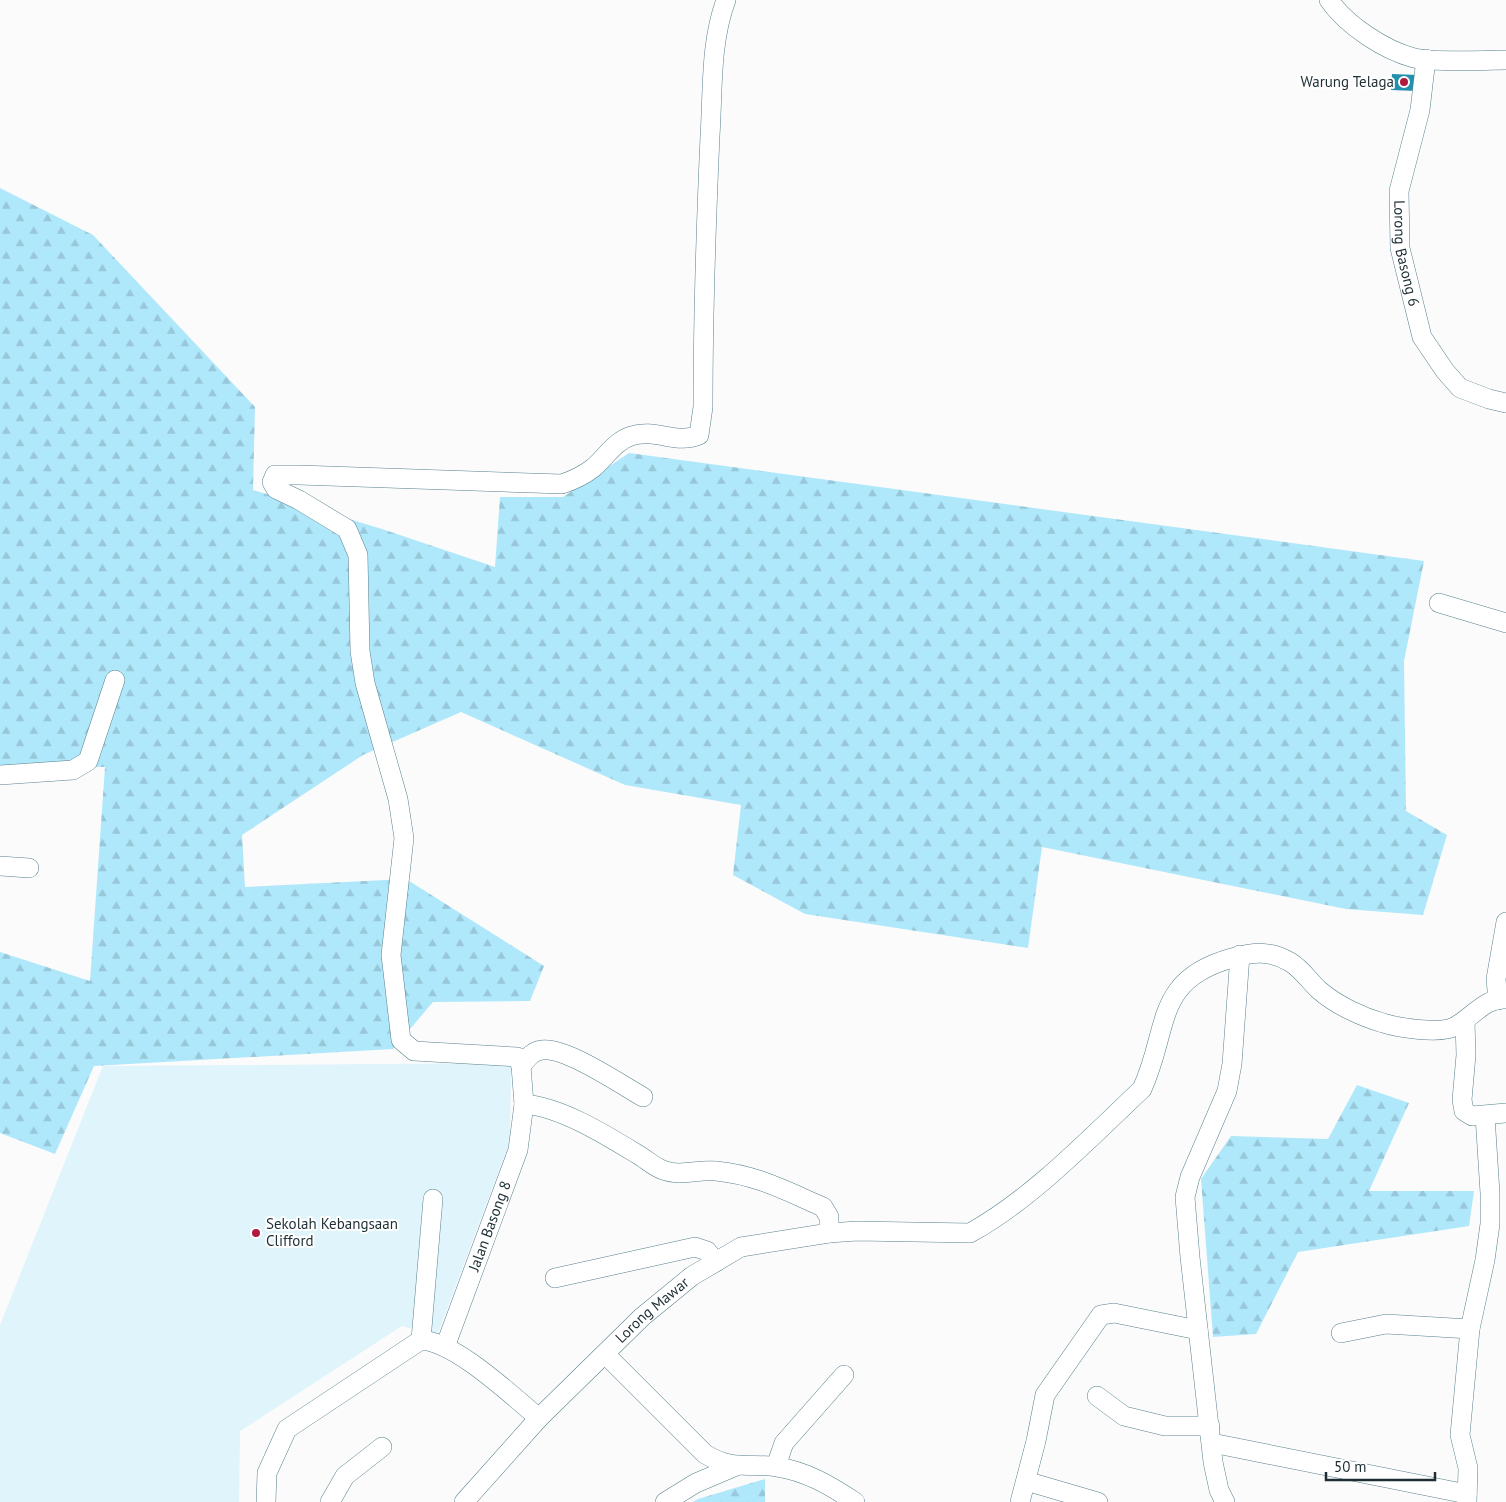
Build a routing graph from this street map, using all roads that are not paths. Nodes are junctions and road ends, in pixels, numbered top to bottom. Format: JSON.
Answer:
{"nodes":[{"id":1,"x":726,"y":0,"type":"edge"},
{"id":2,"x":1329,"y":0,"type":"edge"},
{"id":3,"x":1426,"y":59,"type":"junction"},
{"id":4,"x":1506,"y":60,"type":"edge"},
{"id":5,"x":1506,"y":403,"type":"edge"},
{"id":6,"x":1439,"y":603,"type":"dead end"},
{"id":7,"x":1506,"y":623,"type":"edge"},
{"id":8,"x":115,"y":680,"type":"dead end"},
{"id":9,"x":0,"y":775,"type":"edge"},
{"id":10,"x":0,"y":866,"type":"edge"},
{"id":11,"x":29,"y":868,"type":"dead end"},
{"id":12,"x":1506,"y":922,"type":"edge"},
{"id":13,"x":1240,"y":956,"type":"junction"},
{"id":14,"x":1502,"y":1000,"type":"edge"},
{"id":15,"x":1465,"y":1020,"type":"junction"},
{"id":16,"x":521,"y":1066,"type":"junction"},
{"id":17,"x":643,"y":1097,"type":"dead end"},
{"id":18,"x":524,"y":1104,"type":"junction"},
{"id":19,"x":1506,"y":1113,"type":"edge"},
{"id":20,"x":1485,"y":1116,"type":"junction"},
{"id":21,"x":433,"y":1199,"type":"dead end"},
{"id":22,"x":829,"y":1233,"type":"junction"},
{"id":23,"x":716,"y":1262,"type":"junction"},
{"id":24,"x":555,"y":1278,"type":"dead end"},
{"id":25,"x":1470,"y":1329,"type":"junction"},
{"id":26,"x":1198,"y":1330,"type":"junction"},
{"id":27,"x":1341,"y":1333,"type":"dead end"},
{"id":28,"x":421,"y":1340,"type":"junction"},
{"id":29,"x":445,"y":1347,"type":"junction"},
{"id":30,"x":606,"y":1355,"type":"junction"},
{"id":31,"x":844,"y":1375,"type":"dead end"},
{"id":32,"x":1097,"y":1396,"type":"dead end"},
{"id":33,"x":539,"y":1418,"type":"junction"},
{"id":34,"x":1211,"y":1435,"type":"junction"},
{"id":35,"x":382,"y":1446,"type":"dead end"},
{"id":36,"x":736,"y":1466,"type":"junction"},
{"id":37,"x":776,"y":1466,"type":"junction"},
{"id":38,"x":1026,"y":1481,"type":"junction"},
{"id":39,"x":1467,"y":1498,"type":"edge"},
{"id":40,"x":266,"y":1502,"type":"edge"},
{"id":41,"x":330,"y":1502,"type":"edge"},
{"id":42,"x":464,"y":1502,"type":"edge"},
{"id":43,"x":665,"y":1502,"type":"edge"},
{"id":44,"x":855,"y":1502,"type":"edge"},
{"id":45,"x":1020,"y":1502,"type":"edge"},
{"id":46,"x":1098,"y":1502,"type":"edge"},
{"id":47,"x":1224,"y":1502,"type":"edge"}],
"edges":[{"from":1,"to":16,"type":"street"},
{"from":2,"to":3,"type":"street"},
{"from":3,"to":4,"type":"street"},
{"from":3,"to":5,"type":"street","name":"Lorong Basong 6"},
{"from":6,"to":7,"type":"street"},
{"from":8,"to":9,"type":"street"},
{"from":10,"to":11,"type":"street"},
{"from":12,"to":14,"type":"street"},
{"from":13,"to":15,"type":"street","name":"Lorong Mawar"},
{"from":13,"to":22,"type":"street","name":"Lorong Mawar"},
{"from":13,"to":26,"type":"street"},
{"from":14,"to":15,"type":"street","name":"Lorong Mawar"},
{"from":15,"to":20,"type":"street"},
{"from":16,"to":17,"type":"street"},
{"from":16,"to":18,"type":"street","name":"Jalan Basong 8"},
{"from":18,"to":22,"type":"street"},
{"from":18,"to":29,"type":"street","name":"Jalan Basong 8"},
{"from":19,"to":20,"type":"street"},
{"from":20,"to":25,"type":"street"},
{"from":21,"to":28,"type":"street"},
{"from":22,"to":23,"type":"street","name":"Lorong Mawar"},
{"from":23,"to":24,"type":"street"},
{"from":23,"to":30,"type":"street","name":"Lorong Mawar"},
{"from":25,"to":27,"type":"street"},
{"from":25,"to":39,"type":"street"},
{"from":26,"to":34,"type":"street"},
{"from":26,"to":38,"type":"street"},
{"from":28,"to":29,"type":"street"},
{"from":28,"to":40,"type":"street"},
{"from":29,"to":33,"type":"street"},
{"from":30,"to":33,"type":"street","name":"Lorong Mawar"},
{"from":30,"to":36,"type":"street"},
{"from":31,"to":37,"type":"street"},
{"from":32,"to":34,"type":"street"},
{"from":33,"to":42,"type":"street","name":"Lorong Mawar"},
{"from":34,"to":39,"type":"street"},
{"from":34,"to":47,"type":"street"},
{"from":35,"to":41,"type":"street"},
{"from":36,"to":37,"type":"street"},
{"from":36,"to":43,"type":"street"},
{"from":37,"to":44,"type":"street"},
{"from":38,"to":45,"type":"street"},
{"from":38,"to":46,"type":"street"}]}
